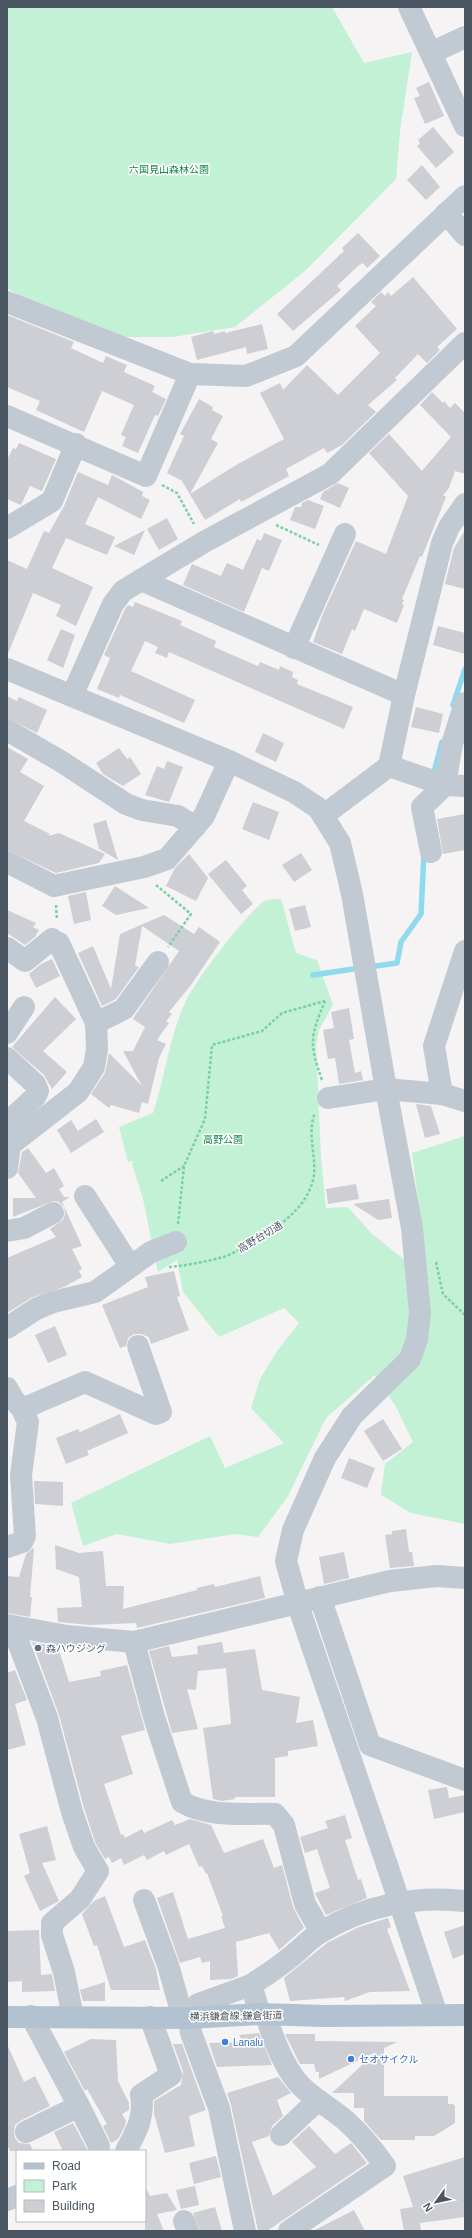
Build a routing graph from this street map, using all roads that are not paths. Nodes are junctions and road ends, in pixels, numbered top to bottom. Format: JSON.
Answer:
{"nodes":[{"id":1,"x":409,"y":7,"type":"edge"},
{"id":2,"x":465,"y":37,"type":"edge"},
{"id":3,"x":431,"y":53,"type":"junction"},
{"id":4,"x":465,"y":126,"type":"edge"},
{"id":5,"x":465,"y":196,"type":"edge"},
{"id":6,"x":446,"y":213,"type":"junction"},
{"id":7,"x":465,"y":235,"type":"edge"},
{"id":8,"x":7,"y":302,"type":"edge"},
{"id":9,"x":465,"y":343,"type":"edge"},
{"id":10,"x":190,"y":374,"type":"junction"},
{"id":11,"x":7,"y":416,"type":"edge"},
{"id":12,"x":76,"y":444,"type":"junction"},
{"id":13,"x":465,"y":504,"type":"edge"},
{"id":14,"x":7,"y":528,"type":"edge"},
{"id":15,"x":340,"y":543,"type":"road end"},
{"id":16,"x":141,"y":580,"type":"junction"},
{"id":17,"x":294,"y":648,"type":"junction"},
{"id":18,"x":7,"y":669,"type":"edge"},
{"id":19,"x":404,"y":695,"type":"junction"},
{"id":20,"x":72,"y":696,"type":"junction"},
{"id":21,"x":465,"y":703,"type":"edge"},
{"id":22,"x":7,"y":730,"type":"edge"},
{"id":23,"x":229,"y":761,"type":"junction"},
{"id":24,"x":390,"y":766,"type":"junction"},
{"id":25,"x":455,"y":786,"type":"edge"},
{"id":26,"x":324,"y":815,"type":"junction"},
{"id":27,"x":195,"y":827,"type":"junction"},
{"id":28,"x":430,"y":852,"type":"dead end"},
{"id":29,"x":7,"y":862,"type":"edge"},
{"id":30,"x":7,"y":948,"type":"edge"},
{"id":31,"x":465,"y":951,"type":"edge"},
{"id":32,"x":158,"y":962,"type":"road end"},
{"id":33,"x":24,"y":1007,"type":"dead end"},
{"id":34,"x":96,"y":1023,"type":"junction"},
{"id":35,"x":7,"y":1033,"type":"edge"},
{"id":36,"x":7,"y":1058,"type":"edge"},
{"id":37,"x":386,"y":1089,"type":"junction"},
{"id":38,"x":442,"y":1094,"type":"junction"},
{"id":39,"x":328,"y":1098,"type":"road end"},
{"id":40,"x":465,"y":1102,"type":"edge"},
{"id":41,"x":7,"y":1123,"type":"edge"},
{"id":42,"x":7,"y":1168,"type":"edge"},
{"id":43,"x":85,"y":1196,"type":"dead end"},
{"id":44,"x":53,"y":1213,"type":"dead end"},
{"id":45,"x":7,"y":1231,"type":"edge"},
{"id":46,"x":176,"y":1242,"type":"road end"},
{"id":47,"x":130,"y":1266,"type":"junction"},
{"id":48,"x":7,"y":1328,"type":"edge"},
{"id":49,"x":138,"y":1346,"type":"dead end"},
{"id":50,"x":7,"y":1388,"type":"edge"},
{"id":51,"x":22,"y":1409,"type":"junction"},
{"id":52,"x":7,"y":1547,"type":"edge"},
{"id":53,"x":465,"y":1578,"type":"edge"},
{"id":54,"x":320,"y":1597,"type":"junction"},
{"id":55,"x":10,"y":1625,"type":"edge"},
{"id":56,"x":134,"y":1642,"type":"junction"},
{"id":57,"x":465,"y":1780,"type":"edge"},
{"id":58,"x":144,"y":1900,"type":"dead end"},
{"id":59,"x":465,"y":1901,"type":"edge"},
{"id":60,"x":399,"y":1902,"type":"junction"},
{"id":61,"x":320,"y":1932,"type":"junction"},
{"id":62,"x":250,"y":1985,"type":"junction"},
{"id":63,"x":263,"y":2014,"type":"junction"},
{"id":64,"x":438,"y":2015,"type":"junction"},
{"id":65,"x":465,"y":2015,"type":"edge"},
{"id":66,"x":31,"y":2016,"type":"junction"},
{"id":67,"x":7,"y":2017,"type":"edge"},
{"id":68,"x":73,"y":2017,"type":"junction"},
{"id":69,"x":150,"y":2017,"type":"junction"},
{"id":70,"x":186,"y":2018,"type":"junction"},
{"id":71,"x":318,"y":2100,"type":"junction"},
{"id":72,"x":79,"y":2106,"type":"junction"},
{"id":73,"x":26,"y":2132,"type":"dead end"},
{"id":74,"x":281,"y":2135,"type":"dead end"},
{"id":75,"x":99,"y":2146,"type":"dead end"},
{"id":76,"x":127,"y":2150,"type":"edge"},
{"id":77,"x":245,"y":2231,"type":"edge"},
{"id":78,"x":289,"y":2231,"type":"edge"}],
"edges":[{"from":1,"to":3,"type":"street"},
{"from":2,"to":3,"type":"street"},
{"from":3,"to":4,"type":"street"},
{"from":5,"to":6,"type":"street"},
{"from":6,"to":7,"type":"street"},
{"from":6,"to":10,"type":"street"},
{"from":8,"to":10,"type":"street"},
{"from":9,"to":16,"type":"street"},
{"from":10,"to":12,"type":"street"},
{"from":11,"to":12,"type":"street"},
{"from":12,"to":14,"type":"street"},
{"from":13,"to":19,"type":"street"},
{"from":15,"to":17,"type":"street"},
{"from":16,"to":17,"type":"street"},
{"from":16,"to":20,"type":"street"},
{"from":17,"to":19,"type":"street"},
{"from":18,"to":20,"type":"street"},
{"from":19,"to":24,"type":"street"},
{"from":20,"to":23,"type":"street"},
{"from":21,"to":25,"type":"street"},
{"from":22,"to":27,"type":"street"},
{"from":23,"to":26,"type":"street"},
{"from":23,"to":27,"type":"street"},
{"from":24,"to":25,"type":"street"},
{"from":24,"to":26,"type":"street"},
{"from":25,"to":28,"type":"street"},
{"from":26,"to":37,"type":"street"},
{"from":27,"to":29,"type":"street"},
{"from":30,"to":34,"type":"street"},
{"from":31,"to":38,"type":"street"},
{"from":32,"to":34,"type":"street"},
{"from":33,"to":35,"type":"street"},
{"from":34,"to":42,"type":"street"},
{"from":36,"to":41,"type":"street"},
{"from":37,"to":38,"type":"street"},
{"from":37,"to":39,"type":"street"},
{"from":37,"to":60,"type":"street","bridge":true},
{"from":38,"to":40,"type":"street"},
{"from":43,"to":47,"type":"street"},
{"from":44,"to":45,"type":"street"},
{"from":46,"to":47,"type":"street"},
{"from":47,"to":48,"type":"street"},
{"from":49,"to":51,"type":"street"},
{"from":50,"to":51,"type":"street"},
{"from":51,"to":52,"type":"street"},
{"from":53,"to":54,"type":"street"},
{"from":54,"to":56,"type":"street"},
{"from":54,"to":57,"type":"street"},
{"from":55,"to":56,"type":"street"},
{"from":55,"to":68,"type":"street"},
{"from":56,"to":61,"type":"street"},
{"from":58,"to":70,"type":"street"},
{"from":59,"to":60,"type":"street"},
{"from":60,"to":61,"type":"street"},
{"from":60,"to":64,"type":"street"},
{"from":61,"to":62,"type":"street"},
{"from":62,"to":63,"type":"street"},
{"from":62,"to":70,"type":"street"},
{"from":63,"to":64,"type":"main road","name":"横浜鎌倉線;鎌倉街道"},
{"from":63,"to":70,"type":"main road","name":"横浜鎌倉線;鎌倉街道"},
{"from":63,"to":71,"type":"street"},
{"from":64,"to":65,"type":"main road","name":"横浜鎌倉線;鎌倉街道"},
{"from":66,"to":67,"type":"main road","name":"横浜鎌倉線;鎌倉街道"},
{"from":66,"to":68,"type":"main road","name":"横浜鎌倉線;鎌倉街道"},
{"from":66,"to":72,"type":"street"},
{"from":68,"to":69,"type":"main road","name":"横浜鎌倉線;鎌倉街道"},
{"from":69,"to":70,"type":"main road","name":"横浜鎌倉線;鎌倉街道"},
{"from":69,"to":76,"type":"street"},
{"from":70,"to":77,"type":"street"},
{"from":71,"to":74,"type":"street"},
{"from":71,"to":78,"type":"street"},
{"from":72,"to":73,"type":"street"},
{"from":72,"to":75,"type":"street"}]}
